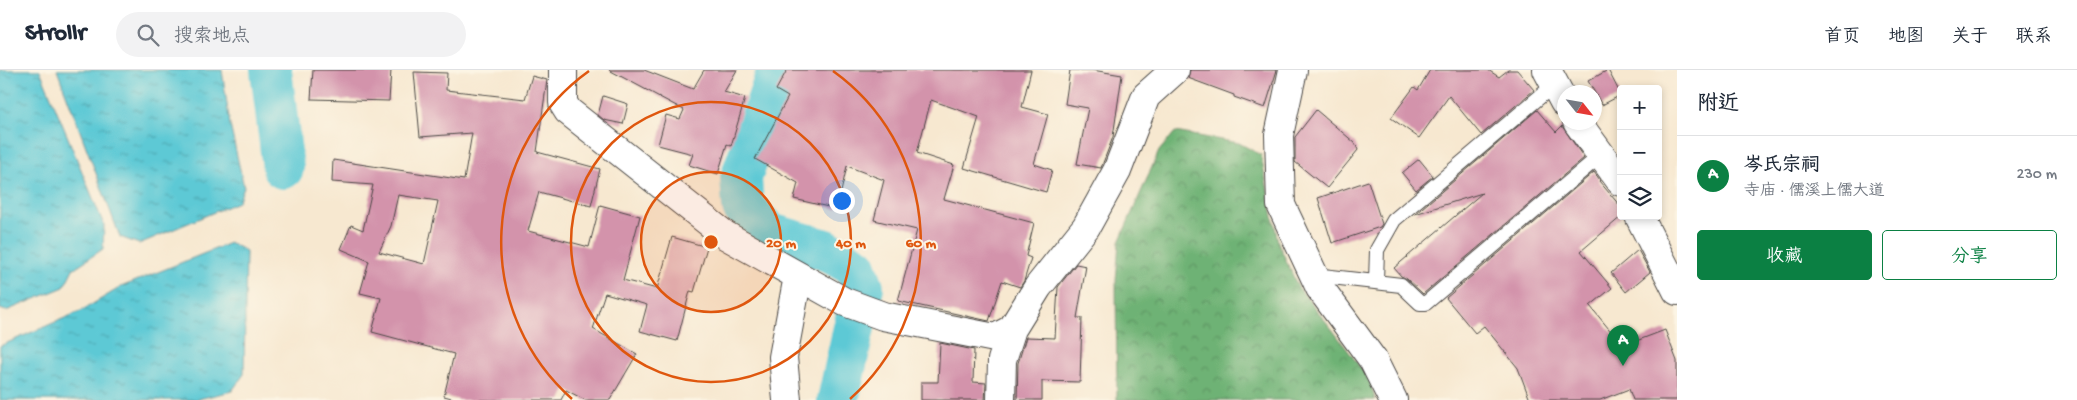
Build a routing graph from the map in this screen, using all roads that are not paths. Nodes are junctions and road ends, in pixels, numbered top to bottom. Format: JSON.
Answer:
{"nodes":[{"id":1,"x":563,"y":70,"type":"edge"},
{"id":2,"x":1175,"y":70,"type":"edge"},
{"id":3,"x":1293,"y":70,"type":"edge"},
{"id":4,"x":1555,"y":86,"type":"edge"},
{"id":5,"x":1583,"y":130,"type":"edge"},
{"id":6,"x":1601,"y":155,"type":"junction"},
{"id":7,"x":1617,"y":177,"type":"edge"},
{"id":8,"x":1641,"y":220,"type":"edge"},
{"id":9,"x":1314,"y":274,"type":"junction"},
{"id":10,"x":798,"y":276,"type":"junction"},
{"id":11,"x":1376,"y":281,"type":"junction"},
{"id":12,"x":1677,"y":291,"type":"edge"},
{"id":13,"x":1012,"y":329,"type":"junction"},
{"id":14,"x":787,"y":400,"type":"edge"},
{"id":15,"x":1001,"y":400,"type":"edge"},
{"id":16,"x":1393,"y":400,"type":"edge"}],
"edges":[{"from":1,"to":10,"type":"street"},
{"from":2,"to":13,"type":"street"},
{"from":3,"to":9,"type":"street"},
{"from":4,"to":11,"type":"lane"},
{"from":5,"to":6,"type":"street"},
{"from":6,"to":7,"type":"street"},
{"from":6,"to":11,"type":"lane"},
{"from":8,"to":12,"type":"street"},
{"from":9,"to":11,"type":"lane"},
{"from":9,"to":16,"type":"street"},
{"from":10,"to":13,"type":"street"},
{"from":10,"to":14,"type":"street"},
{"from":13,"to":15,"type":"street"}]}
